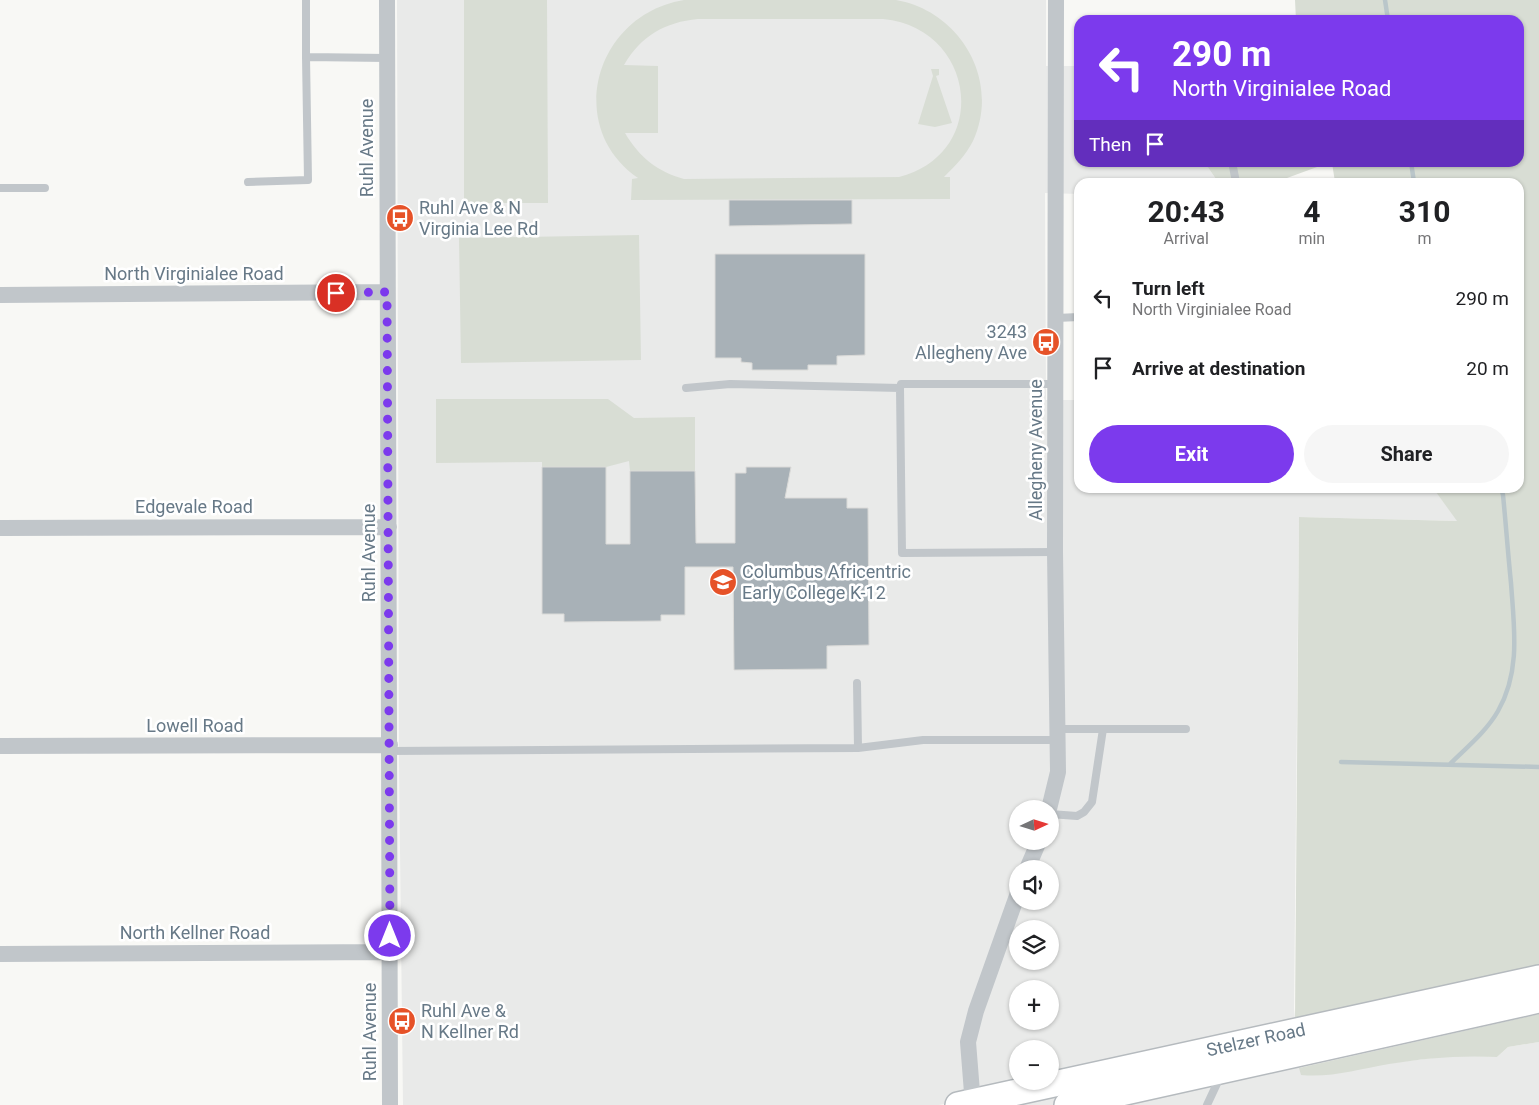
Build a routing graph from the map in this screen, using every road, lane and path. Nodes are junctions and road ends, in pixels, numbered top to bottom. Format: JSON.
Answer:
{"nodes":[{"id":1,"x":306,"y":0,"type":"edge"},
{"id":2,"x":387,"y":0,"type":"edge"},
{"id":3,"x":1056,"y":0,"type":"edge"},
{"id":4,"x":306,"y":57,"type":"junction"},
{"id":5,"x":387,"y":58,"type":"junction"},
{"id":6,"x":248,"y":182,"type":"dead end"},
{"id":7,"x":0,"y":188,"type":"edge"},
{"id":8,"x":46,"y":188,"type":"dead end"},
{"id":9,"x":387,"y":292,"type":"junction"},
{"id":10,"x":0,"y":295,"type":"edge"},
{"id":11,"x":1056,"y":318,"type":"junction"},
{"id":12,"x":1074,"y":318,"type":"edge"},
{"id":13,"x":1056,"y":384,"type":"junction"},
{"id":14,"x":686,"y":388,"type":"dead end"},
{"id":15,"x":900,"y":388,"type":"junction"},
{"id":16,"x":389,"y":527,"type":"junction"},
{"id":17,"x":0,"y":528,"type":"edge"},
{"id":18,"x":1055,"y":552,"type":"junction"},
{"id":19,"x":857,"y":683,"type":"dead end"},
{"id":20,"x":1103,"y":729,"type":"junction"},
{"id":21,"x":1186,"y":729,"type":"dead end"},
{"id":22,"x":1057,"y":735,"type":"junction"},
{"id":23,"x":0,"y":746,"type":"edge"},
{"id":24,"x":390,"y":748,"type":"junction"},
{"id":25,"x":858,"y":748,"type":"junction"},
{"id":26,"x":1051,"y":800,"type":"edge"},
{"id":27,"x":1059,"y":815,"type":"edge"},
{"id":28,"x":1012,"y":910,"type":"edge"},
{"id":29,"x":390,"y":952,"type":"junction"},
{"id":30,"x":0,"y":954,"type":"edge"},
{"id":31,"x":1539,"y":978,"type":"edge"},
{"id":32,"x":1539,"y":1000,"type":"edge"},
{"id":33,"x":1222,"y":1071,"type":"junction"},
{"id":34,"x":968,"y":1104,"type":"edge"},
{"id":35,"x":390,"y":1105,"type":"edge"},
{"id":36,"x":1070,"y":1105,"type":"edge"},
{"id":37,"x":1207,"y":1105,"type":"edge"}],
"edges":[{"from":1,"to":4,"type":"lane"},
{"from":2,"to":5,"type":"street","name":"Ruhl Avenue"},
{"from":3,"to":11,"type":"street","name":"Allegheny Avenue"},
{"from":4,"to":5,"type":"lane"},
{"from":4,"to":6,"type":"lane"},
{"from":5,"to":9,"type":"street","name":"Ruhl Avenue"},
{"from":7,"to":8,"type":"lane"},
{"from":9,"to":10,"type":"street","name":"North Virginialee Road"},
{"from":9,"to":16,"type":"street","name":"Ruhl Avenue"},
{"from":11,"to":12,"type":"lane"},
{"from":11,"to":13,"type":"street","name":"Allegheny Avenue"},
{"from":13,"to":15,"type":"lane"},
{"from":13,"to":18,"type":"street","name":"Allegheny Avenue"},
{"from":14,"to":15,"type":"lane"},
{"from":15,"to":18,"type":"lane"},
{"from":16,"to":17,"type":"street","name":"Edgevale Road"},
{"from":16,"to":24,"type":"street","name":"Ruhl Avenue"},
{"from":18,"to":22,"type":"street","name":"Allegheny Avenue"},
{"from":19,"to":25,"type":"lane"},
{"from":20,"to":21,"type":"lane"},
{"from":20,"to":22,"type":"lane"},
{"from":20,"to":27,"type":"lane"},
{"from":22,"to":25,"type":"lane"},
{"from":22,"to":26,"type":"street","name":"Allegheny Avenue"},
{"from":23,"to":24,"type":"street","name":"Lowell Road"},
{"from":24,"to":25,"type":"lane"},
{"from":24,"to":29,"type":"street","name":"Ruhl Avenue"},
{"from":28,"to":34,"type":"street"},
{"from":29,"to":30,"type":"street","name":"North Kellner Road"},
{"from":29,"to":35,"type":"street","name":"Ruhl Avenue"},
{"from":31,"to":34,"type":"main road","name":"Stelzer Road"},
{"from":32,"to":33,"type":"main road","name":"Stelzer Road"},
{"from":33,"to":36,"type":"main road","name":"Stelzer Road"},
{"from":33,"to":37,"type":"lane"}]}
